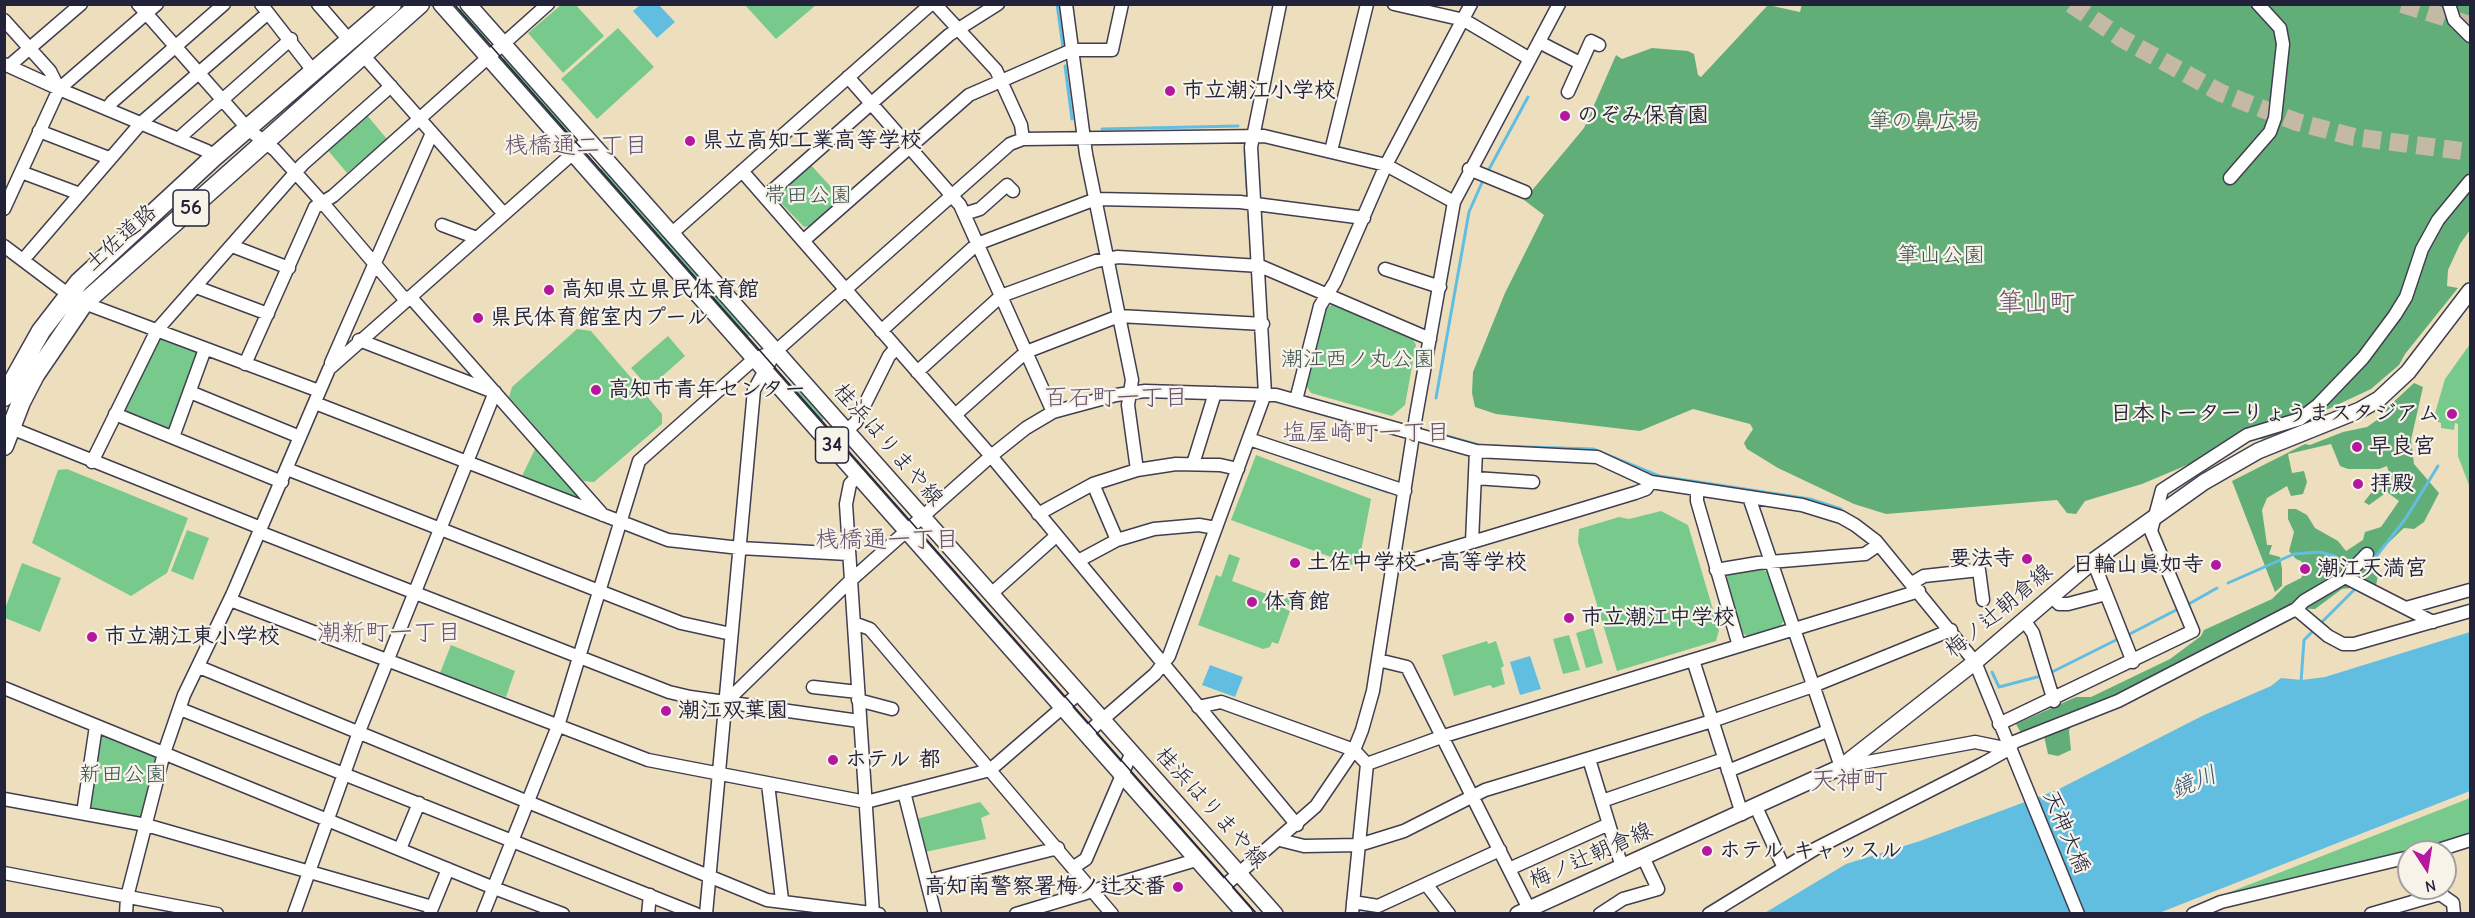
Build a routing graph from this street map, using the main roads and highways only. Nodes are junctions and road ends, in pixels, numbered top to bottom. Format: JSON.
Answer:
{"nodes":[{"id":1,"x":392,"y":4,"type":"edge"},
{"id":2,"x":420,"y":4,"type":"edge"},
{"id":3,"x":441,"y":4,"type":"edge"},
{"id":4,"x":468,"y":4,"type":"edge"},
{"id":5,"x":2470,"y":291,"type":"edge"},
{"id":6,"x":77,"y":299,"type":"junction"},
{"id":7,"x":4,"y":397,"type":"edge"},
{"id":8,"x":7,"y":427,"type":"edge"},
{"id":9,"x":4,"y":446,"type":"edge"},
{"id":10,"x":1528,"y":912,"type":"edge"},
{"id":11,"x":1245,"y":914,"type":"edge"},
{"id":12,"x":1275,"y":914,"type":"edge"}],
"edges":[{"from":1,"to":6,"type":"highway","name":"土佐道路","number":"56"},
{"from":2,"to":6,"type":"highway","name":"土佐道路","number":"56"},
{"from":3,"to":11,"type":"main road","name":"桂浜はりまや線","number":"34"},
{"from":4,"to":12,"type":"main road","name":"桂浜はりまや線","number":"34"},
{"from":5,"to":10,"type":"main road","name":"梅ノ辻朝倉線"},
{"from":6,"to":7,"type":"highway","name":"土佐道路","number":"56"},
{"from":6,"to":8,"type":"highway","name":"土佐道路","number":"56"},
{"from":8,"to":9,"type":"highway","name":"土佐道路","number":"56"}]}
